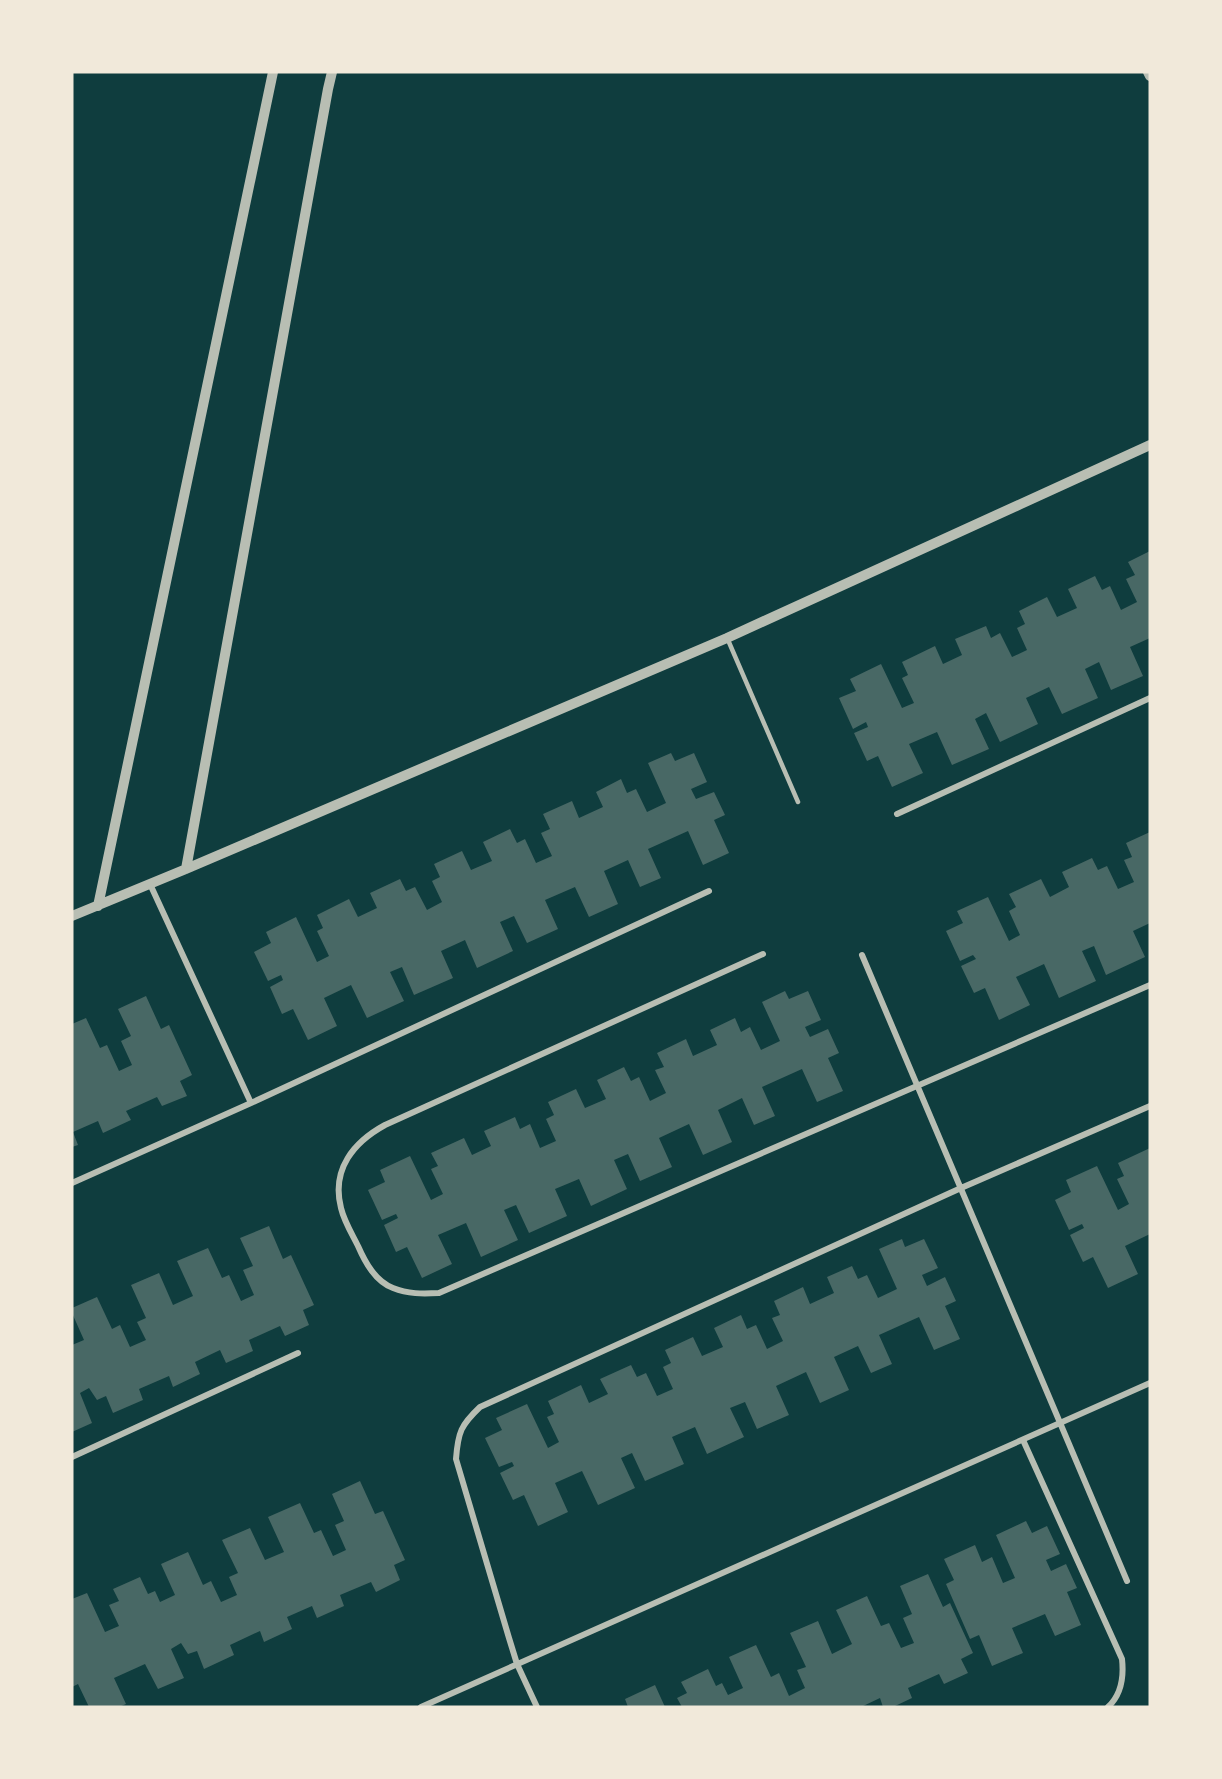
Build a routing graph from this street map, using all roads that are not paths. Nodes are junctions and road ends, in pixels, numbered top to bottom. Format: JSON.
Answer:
{"nodes":[{"id":1,"x":273,"y":72,"type":"edge"},
{"id":2,"x":333,"y":72,"type":"edge"},
{"id":3,"x":1148,"y":72,"type":"edge"},
{"id":4,"x":1150,"y":76,"type":"edge"},
{"id":5,"x":1150,"y":445,"type":"edge"},
{"id":6,"x":727,"y":638,"type":"junction"},
{"id":7,"x":1150,"y":698,"type":"edge"},
{"id":8,"x":798,"y":802,"type":"dead end"},
{"id":9,"x":897,"y":814,"type":"dead end"},
{"id":10,"x":186,"y":869,"type":"junction"},
{"id":11,"x":150,"y":884,"type":"junction"},
{"id":12,"x":709,"y":891,"type":"dead end"},
{"id":13,"x":98,"y":906,"type":"junction"},
{"id":14,"x":72,"y":916,"type":"edge"},
{"id":15,"x":763,"y":954,"type":"dead end"},
{"id":16,"x":862,"y":954,"type":"dead end"},
{"id":17,"x":1150,"y":985,"type":"edge"},
{"id":18,"x":918,"y":1085,"type":"junction"},
{"id":19,"x":251,"y":1103,"type":"junction"},
{"id":20,"x":1150,"y":1106,"type":"edge"},
{"id":21,"x":72,"y":1183,"type":"edge"},
{"id":22,"x":961,"y":1188,"type":"junction"},
{"id":23,"x":298,"y":1353,"type":"dead end"},
{"id":24,"x":1150,"y":1383,"type":"edge"},
{"id":25,"x":1060,"y":1423,"type":"junction"},
{"id":26,"x":1023,"y":1440,"type":"junction"},
{"id":27,"x":72,"y":1457,"type":"edge"},
{"id":28,"x":1128,"y":1581,"type":"dead end"},
{"id":29,"x":518,"y":1664,"type":"junction"},
{"id":30,"x":421,"y":1707,"type":"edge"},
{"id":31,"x":537,"y":1707,"type":"edge"},
{"id":32,"x":1108,"y":1707,"type":"edge"}],
"edges":[{"from":1,"to":13,"type":"street"},
{"from":2,"to":10,"type":"street"},
{"from":3,"to":4,"type":"street"},
{"from":5,"to":6,"type":"street"},
{"from":6,"to":8,"type":"lane"},
{"from":6,"to":10,"type":"street"},
{"from":7,"to":9,"type":"street"},
{"from":10,"to":11,"type":"street"},
{"from":11,"to":13,"type":"street"},
{"from":11,"to":19,"type":"street"},
{"from":12,"to":19,"type":"street"},
{"from":13,"to":14,"type":"street"},
{"from":15,"to":18,"type":"street"},
{"from":16,"to":18,"type":"street"},
{"from":17,"to":18,"type":"street"},
{"from":18,"to":22,"type":"street"},
{"from":19,"to":21,"type":"street"},
{"from":20,"to":22,"type":"street"},
{"from":22,"to":25,"type":"street"},
{"from":22,"to":29,"type":"street"},
{"from":23,"to":27,"type":"street"},
{"from":24,"to":25,"type":"street"},
{"from":25,"to":26,"type":"street"},
{"from":25,"to":28,"type":"street"},
{"from":26,"to":29,"type":"street"},
{"from":26,"to":32,"type":"street"},
{"from":29,"to":30,"type":"street"},
{"from":29,"to":31,"type":"street"}]}
